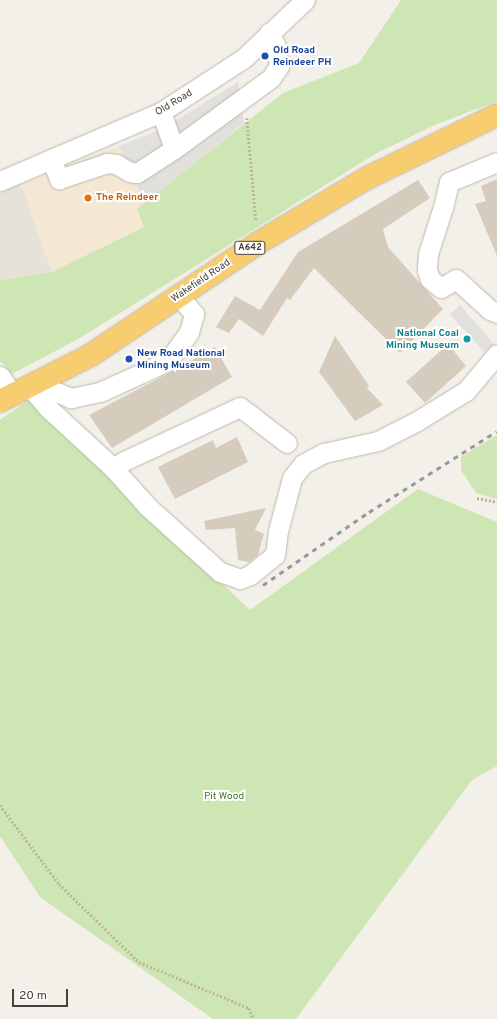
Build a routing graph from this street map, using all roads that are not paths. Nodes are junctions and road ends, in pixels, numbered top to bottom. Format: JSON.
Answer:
{"nodes":[{"id":1,"x":305,"y":0,"type":"edge"},
{"id":2,"x":270,"y":33,"type":"junction"},
{"id":3,"x":161,"y":112,"type":"junction"},
{"id":4,"x":497,"y":115,"type":"edge"},
{"id":5,"x":174,"y":149,"type":"junction"},
{"id":6,"x":50,"y":159,"type":"junction"},
{"id":7,"x":497,"y":162,"type":"edge"},
{"id":8,"x":0,"y":181,"type":"edge"},
{"id":9,"x":179,"y":296,"type":"junction"},
{"id":10,"x":497,"y":313,"type":"edge"},
{"id":11,"x":497,"y":354,"type":"edge"},
{"id":12,"x":0,"y":376,"type":"edge"},
{"id":13,"x":21,"y":390,"type":"edge"},
{"id":14,"x":310,"y":460,"type":"junction"},
{"id":15,"x":113,"y":468,"type":"junction"}],
"edges":[{"from":1,"to":2,"type":"street","name":"Old Road"},
{"from":2,"to":3,"type":"street","name":"Old Road"},
{"from":2,"to":5,"type":"street"},
{"from":3,"to":5,"type":"street"},
{"from":3,"to":6,"type":"street","name":"Old Road"},
{"from":4,"to":9,"type":"highway","name":"Wakefield Road","number":"A642"},
{"from":5,"to":6,"type":"street"},
{"from":6,"to":8,"type":"street","name":"Old Road"},
{"from":7,"to":10,"type":"street"},
{"from":9,"to":13,"type":"highway","name":"Wakefield Road","number":"A642"},
{"from":9,"to":13,"type":"street"},
{"from":11,"to":14,"type":"street"},
{"from":12,"to":13,"type":"street"},
{"from":13,"to":15,"type":"street"},
{"from":14,"to":15,"type":"street"},
{"from":14,"to":15,"type":"street"}]}
